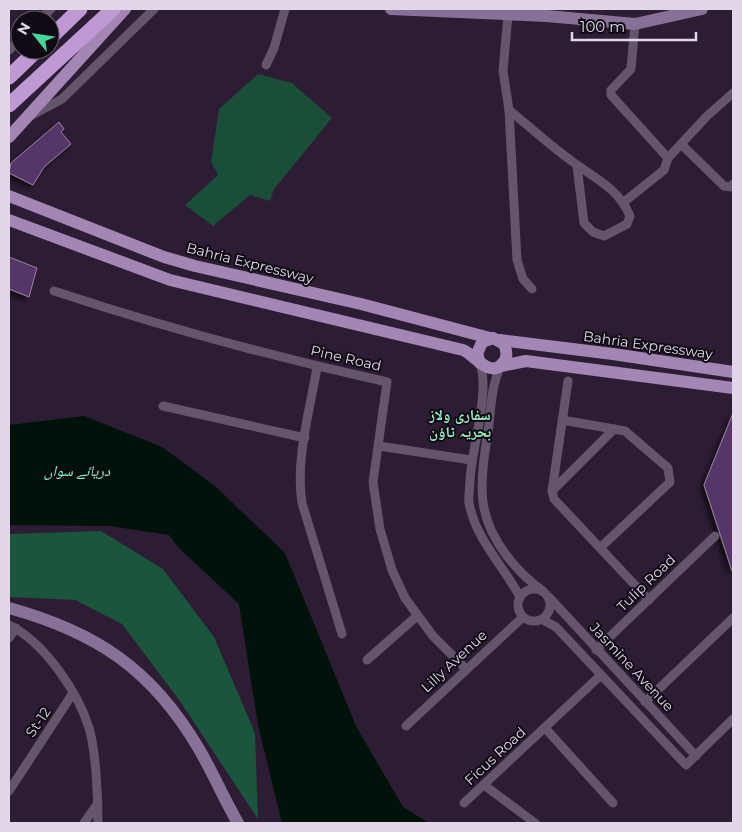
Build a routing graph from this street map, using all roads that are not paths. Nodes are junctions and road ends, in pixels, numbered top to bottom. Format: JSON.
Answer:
{"nodes":[{"id":1,"x":80,"y":9,"type":"edge"},
{"id":2,"x":113,"y":9,"type":"edge"},
{"id":3,"x":125,"y":9,"type":"edge"},
{"id":4,"x":154,"y":9,"type":"edge"},
{"id":5,"x":285,"y":9,"type":"edge"},
{"id":6,"x":391,"y":9,"type":"edge"},
{"id":7,"x":407,"y":9,"type":"edge"},
{"id":8,"x":702,"y":9,"type":"edge"},
{"id":9,"x":458,"y":10,"type":"edge"},
{"id":10,"x":548,"y":12,"type":"edge"},
{"id":11,"x":508,"y":15,"type":"junction"},
{"id":12,"x":635,"y":24,"type":"junction"},
{"id":13,"x":60,"y":28,"type":"edge"},
{"id":14,"x":27,"y":60,"type":"edge"},
{"id":15,"x":266,"y":65,"type":"dead end"},
{"id":16,"x":9,"y":77,"type":"edge"},
{"id":17,"x":733,"y":93,"type":"edge"},
{"id":18,"x":9,"y":105,"type":"edge"},
{"id":19,"x":509,"y":110,"type":"junction"},
{"id":20,"x":27,"y":117,"type":"junction"},
{"id":21,"x":9,"y":137,"type":"edge"},
{"id":22,"x":682,"y":145,"type":"junction"},
{"id":23,"x":668,"y":158,"type":"junction"},
{"id":24,"x":577,"y":166,"type":"junction"},
{"id":25,"x":733,"y":184,"type":"edge"},
{"id":26,"x":9,"y":196,"type":"edge"},
{"id":27,"x":624,"y":202,"type":"junction"},
{"id":28,"x":9,"y":220,"type":"edge"},
{"id":29,"x":532,"y":289,"type":"dead end"},
{"id":30,"x":54,"y":291,"type":"dead end"},
{"id":31,"x":495,"y":339,"type":"junction"},
{"id":32,"x":480,"y":363,"type":"junction"},
{"id":33,"x":501,"y":366,"type":"junction"},
{"id":34,"x":317,"y":367,"type":"junction"},
{"id":35,"x":733,"y":372,"type":"edge"},
{"id":36,"x":568,"y":380,"type":"dead end"},
{"id":37,"x":733,"y":388,"type":"edge"},
{"id":38,"x":162,"y":406,"type":"dead end"},
{"id":39,"x":562,"y":420,"type":"junction"},
{"id":40,"x":614,"y":429,"type":"junction"},
{"id":41,"x":305,"y":438,"type":"junction"},
{"id":42,"x":379,"y":446,"type":"junction"},
{"id":43,"x":472,"y":460,"type":"junction"},
{"id":44,"x":552,"y":491,"type":"junction"},
{"id":45,"x":715,"y":536,"type":"dead end"},
{"id":46,"x":600,"y":548,"type":"junction"},
{"id":47,"x":546,"y":594,"type":"junction"},
{"id":48,"x":520,"y":597,"type":"junction"},
{"id":49,"x":649,"y":600,"type":"junction"},
{"id":50,"x":9,"y":608,"type":"edge"},
{"id":51,"x":417,"y":616,"type":"junction"},
{"id":52,"x":523,"y":617,"type":"junction"},
{"id":53,"x":733,"y":618,"type":"edge"},
{"id":54,"x":543,"y":620,"type":"junction"},
{"id":55,"x":12,"y":626,"type":"edge"},
{"id":56,"x":342,"y":634,"type":"dead end"},
{"id":57,"x":9,"y":638,"type":"edge"},
{"id":58,"x":596,"y":650,"type":"junction"},
{"id":59,"x":367,"y":660,"type":"dead end"},
{"id":60,"x":465,"y":668,"type":"junction"},
{"id":61,"x":601,"y":675,"type":"junction"},
{"id":62,"x":73,"y":694,"type":"junction"},
{"id":63,"x":645,"y":702,"type":"junction"},
{"id":64,"x":733,"y":719,"type":"edge"},
{"id":65,"x":406,"y":726,"type":"dead end"},
{"id":66,"x":545,"y":728,"type":"junction"},
{"id":67,"x":696,"y":756,"type":"junction"},
{"id":68,"x":484,"y":785,"type":"junction"},
{"id":69,"x":9,"y":791,"type":"edge"},
{"id":70,"x":613,"y":802,"type":"dead end"},
{"id":71,"x":98,"y":803,"type":"junction"},
{"id":72,"x":464,"y":803,"type":"dead end"},
{"id":73,"x":84,"y":823,"type":"edge"},
{"id":74,"x":98,"y":823,"type":"edge"},
{"id":75,"x":238,"y":823,"type":"edge"},
{"id":76,"x":535,"y":823,"type":"edge"}],
"edges":[{"from":1,"to":13,"type":"highway"},
{"from":2,"to":18,"type":"highway"},
{"from":3,"to":20,"type":"main road"},
{"from":4,"to":20,"type":"street"},
{"from":5,"to":15,"type":"street"},
{"from":6,"to":7,"type":"main road"},
{"from":7,"to":9,"type":"main road"},
{"from":8,"to":12,"type":"main road"},
{"from":9,"to":11,"type":"main road"},
{"from":10,"to":11,"type":"main road"},
{"from":10,"to":12,"type":"main road"},
{"from":11,"to":19,"type":"street"},
{"from":12,"to":23,"type":"street"},
{"from":14,"to":16,"type":"highway"},
{"from":17,"to":22,"type":"street"},
{"from":19,"to":24,"type":"street"},
{"from":19,"to":29,"type":"street"},
{"from":20,"to":21,"type":"main road"},
{"from":22,"to":23,"type":"street"},
{"from":22,"to":25,"type":"street"},
{"from":23,"to":27,"type":"street"},
{"from":24,"to":27,"type":"street"},
{"from":24,"to":27,"type":"street"},
{"from":26,"to":31,"type":"main road","name":"Bahria Expressway"},
{"from":28,"to":32,"type":"main road"},
{"from":30,"to":34,"type":"street","name":"Pine Road"},
{"from":31,"to":32,"type":"main road"},
{"from":31,"to":33,"type":"main road"},
{"from":31,"to":35,"type":"main road","name":"Bahria Expressway"},
{"from":32,"to":33,"type":"main road"},
{"from":32,"to":43,"type":"street"},
{"from":33,"to":37,"type":"main road"},
{"from":33,"to":47,"type":"street","name":"Jasmine Avenue"},
{"from":34,"to":41,"type":"street"},
{"from":34,"to":42,"type":"street","name":"Pine Road"},
{"from":36,"to":39,"type":"street"},
{"from":38,"to":41,"type":"street"},
{"from":39,"to":40,"type":"street"},
{"from":39,"to":44,"type":"street"},
{"from":40,"to":44,"type":"street"},
{"from":40,"to":46,"type":"street"},
{"from":41,"to":56,"type":"street"},
{"from":42,"to":43,"type":"street"},
{"from":42,"to":51,"type":"street","name":"Pine Road"},
{"from":43,"to":48,"type":"street"},
{"from":44,"to":46,"type":"street"},
{"from":45,"to":49,"type":"street","name":"Tulip Road"},
{"from":46,"to":49,"type":"street"},
{"from":47,"to":48,"type":"street"},
{"from":47,"to":54,"type":"street"},
{"from":47,"to":58,"type":"street","name":"Jasmine Avenue"},
{"from":48,"to":52,"type":"street"},
{"from":49,"to":58,"type":"street","name":"Tulip Road"},
{"from":50,"to":75,"type":"main road"},
{"from":51,"to":59,"type":"street"},
{"from":51,"to":60,"type":"street","name":"Pine Road"},
{"from":52,"to":54,"type":"street"},
{"from":52,"to":60,"type":"street","name":"Lilly Avenue"},
{"from":53,"to":63,"type":"street"},
{"from":54,"to":61,"type":"street","name":"Jasmine Avenue"},
{"from":55,"to":57,"type":"street"},
{"from":55,"to":62,"type":"street"},
{"from":58,"to":63,"type":"street","name":"Jasmine Avenue"},
{"from":60,"to":65,"type":"street","name":"Lilly Avenue"},
{"from":61,"to":66,"type":"street","name":"Ficus Road"},
{"from":61,"to":67,"type":"street","name":"Jasmine Avenue"},
{"from":62,"to":69,"type":"street","name":"St-12"},
{"from":62,"to":71,"type":"street"},
{"from":63,"to":67,"type":"street","name":"Jasmine Avenue"},
{"from":64,"to":67,"type":"street"},
{"from":66,"to":68,"type":"street","name":"Ficus Road"},
{"from":66,"to":70,"type":"street","name":"Ficus Road"},
{"from":68,"to":72,"type":"street","name":"Ficus Road"},
{"from":68,"to":76,"type":"street"},
{"from":71,"to":73,"type":"street"},
{"from":71,"to":74,"type":"street"}]}
